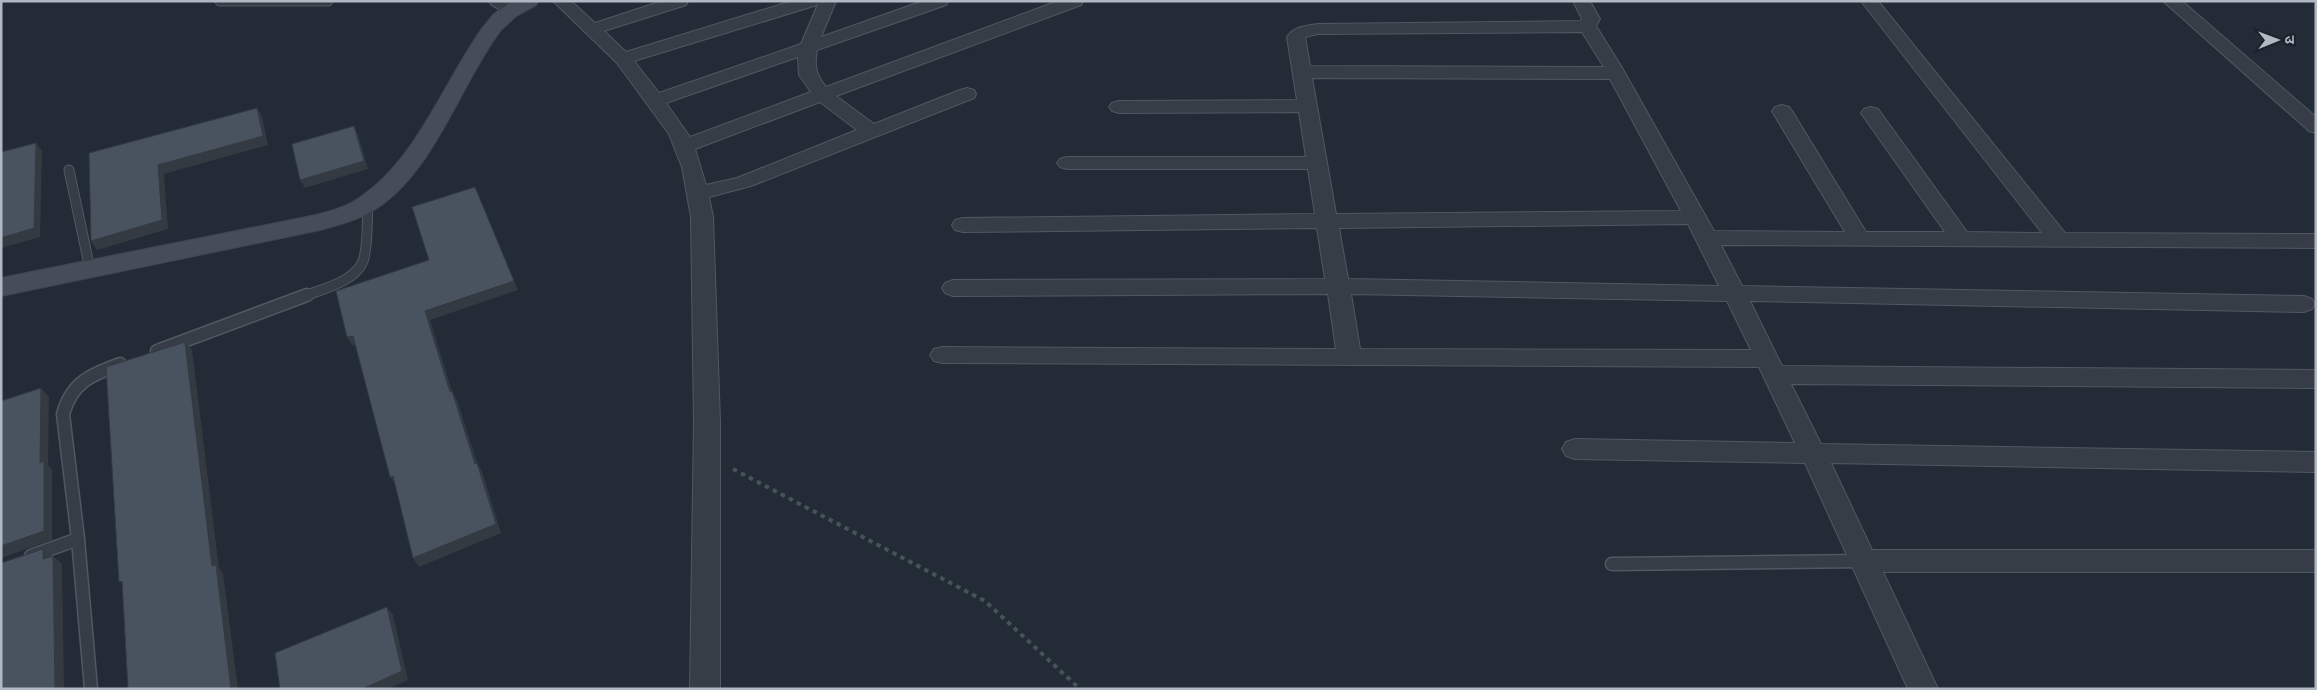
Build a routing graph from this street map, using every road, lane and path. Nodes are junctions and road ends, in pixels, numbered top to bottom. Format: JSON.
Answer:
{"nodes":[{"id":1,"x":220,"y":1,"type":"edge"},
{"id":2,"x":328,"y":1,"type":"edge"},
{"id":3,"x":561,"y":1,"type":"edge"},
{"id":4,"x":680,"y":1,"type":"edge"},
{"id":5,"x":812,"y":1,"type":"edge"},
{"id":6,"x":828,"y":1,"type":"edge"},
{"id":7,"x":940,"y":1,"type":"edge"},
{"id":8,"x":1074,"y":1,"type":"edge"},
{"id":9,"x":1581,"y":1,"type":"edge"},
{"id":10,"x":1869,"y":1,"type":"edge"},
{"id":11,"x":2172,"y":1,"type":"edge"},
{"id":12,"x":511,"y":4,"type":"edge"},
{"id":13,"x":1587,"y":26,"type":"junction"},
{"id":14,"x":592,"y":29,"type":"junction"},
{"id":15,"x":810,"y":49,"type":"junction"},
{"id":16,"x":623,"y":59,"type":"junction"},
{"id":17,"x":1302,"y":72,"type":"junction"},
{"id":18,"x":1615,"y":73,"type":"junction"},
{"id":19,"x":823,"y":93,"type":"junction"},
{"id":20,"x":967,"y":94,"type":"dead end"},
{"id":21,"x":656,"y":101,"type":"junction"},
{"id":22,"x":1308,"y":106,"type":"junction"},
{"id":23,"x":1119,"y":107,"type":"dead end"},
{"id":24,"x":1782,"y":111,"type":"dead end"},
{"id":25,"x":1871,"y":113,"type":"dead end"},
{"id":26,"x":2316,"y":127,"type":"edge"},
{"id":27,"x":872,"y":132,"type":"junction"},
{"id":28,"x":684,"y":146,"type":"junction"},
{"id":29,"x":1067,"y":163,"type":"dead end"},
{"id":30,"x":1318,"y":163,"type":"junction"},
{"id":31,"x":69,"y":170,"type":"dead end"},
{"id":32,"x":697,"y":194,"type":"junction"},
{"id":33,"x":368,"y":204,"type":"junction"},
{"id":34,"x":1328,"y":222,"type":"junction"},
{"id":35,"x":963,"y":225,"type":"dead end"},
{"id":36,"x":1701,"y":228,"type":"junction"},
{"id":37,"x":1860,"y":239,"type":"junction"},
{"id":38,"x":1961,"y":239,"type":"junction"},
{"id":39,"x":2059,"y":240,"type":"junction"},
{"id":40,"x":2316,"y":241,"type":"edge"},
{"id":41,"x":90,"y":269,"type":"junction"},
{"id":42,"x":1338,"y":286,"type":"junction"},
{"id":43,"x":1,"y":287,"type":"edge"},
{"id":44,"x":953,"y":288,"type":"dead end"},
{"id":45,"x":1733,"y":292,"type":"junction"},
{"id":46,"x":2304,"y":304,"type":"dead end"},
{"id":47,"x":148,"y":354,"type":"edge"},
{"id":48,"x":942,"y":355,"type":"dead end"},
{"id":49,"x":1350,"y":358,"type":"junction"},
{"id":50,"x":131,"y":360,"type":"edge"},
{"id":51,"x":1769,"y":367,"type":"junction"},
{"id":52,"x":2316,"y":379,"type":"edge"},
{"id":53,"x":1575,"y":449,"type":"dead end"},
{"id":54,"x":706,"y":453,"type":"junction"},
{"id":55,"x":1813,"y":453,"type":"junction"},
{"id":56,"x":2316,"y":462,"type":"edge"},
{"id":57,"x":78,"y":539,"type":"junction"},
{"id":58,"x":18,"y":561,"type":"edge"},
{"id":59,"x":1864,"y":561,"type":"junction"},
{"id":60,"x":2316,"y":561,"type":"edge"},
{"id":61,"x":1612,"y":564,"type":"dead end"},
{"id":62,"x":91,"y":689,"type":"edge"},
{"id":63,"x":705,"y":689,"type":"edge"},
{"id":64,"x":1080,"y":689,"type":"edge"},
{"id":65,"x":1923,"y":689,"type":"edge"}],
"edges":[{"from":1,"to":2,"type":"lane"},
{"from":3,"to":14,"type":"street"},
{"from":4,"to":14,"type":"street"},
{"from":5,"to":16,"type":"street"},
{"from":6,"to":15,"type":"street"},
{"from":7,"to":15,"type":"street"},
{"from":8,"to":19,"type":"street"},
{"from":9,"to":13,"type":"street"},
{"from":10,"to":39,"type":"street"},
{"from":11,"to":26,"type":"street"},
{"from":12,"to":33,"type":"street"},
{"from":13,"to":17,"type":"street"},
{"from":13,"to":18,"type":"street"},
{"from":14,"to":16,"type":"street"},
{"from":15,"to":19,"type":"street"},
{"from":15,"to":21,"type":"street"},
{"from":16,"to":21,"type":"street"},
{"from":17,"to":18,"type":"street"},
{"from":17,"to":22,"type":"street"},
{"from":18,"to":36,"type":"street"},
{"from":19,"to":27,"type":"street"},
{"from":19,"to":28,"type":"street"},
{"from":20,"to":27,"type":"street"},
{"from":21,"to":28,"type":"street"},
{"from":22,"to":23,"type":"street"},
{"from":22,"to":30,"type":"street"},
{"from":24,"to":37,"type":"street"},
{"from":25,"to":38,"type":"street"},
{"from":27,"to":32,"type":"street"},
{"from":28,"to":32,"type":"street"},
{"from":29,"to":30,"type":"street"},
{"from":30,"to":34,"type":"street"},
{"from":31,"to":41,"type":"lane"},
{"from":32,"to":54,"type":"street"},
{"from":33,"to":41,"type":"street"},
{"from":33,"to":47,"type":"lane"},
{"from":34,"to":35,"type":"street"},
{"from":34,"to":36,"type":"street"},
{"from":34,"to":42,"type":"street"},
{"from":36,"to":37,"type":"street"},
{"from":36,"to":45,"type":"street"},
{"from":37,"to":38,"type":"street"},
{"from":38,"to":39,"type":"street"},
{"from":39,"to":40,"type":"street"},
{"from":41,"to":43,"type":"street"},
{"from":42,"to":44,"type":"street"},
{"from":42,"to":45,"type":"street"},
{"from":42,"to":49,"type":"street"},
{"from":45,"to":46,"type":"street"},
{"from":45,"to":51,"type":"street"},
{"from":48,"to":49,"type":"street"},
{"from":49,"to":51,"type":"street"},
{"from":50,"to":57,"type":"lane"},
{"from":51,"to":52,"type":"street"},
{"from":51,"to":55,"type":"street"},
{"from":53,"to":55,"type":"street"},
{"from":54,"to":63,"type":"street"},
{"from":54,"to":64,"type":"path"},
{"from":55,"to":56,"type":"street"},
{"from":55,"to":59,"type":"street"},
{"from":57,"to":58,"type":"lane"},
{"from":57,"to":62,"type":"lane"},
{"from":59,"to":60,"type":"street"},
{"from":59,"to":61,"type":"lane"},
{"from":59,"to":65,"type":"street"}]}
